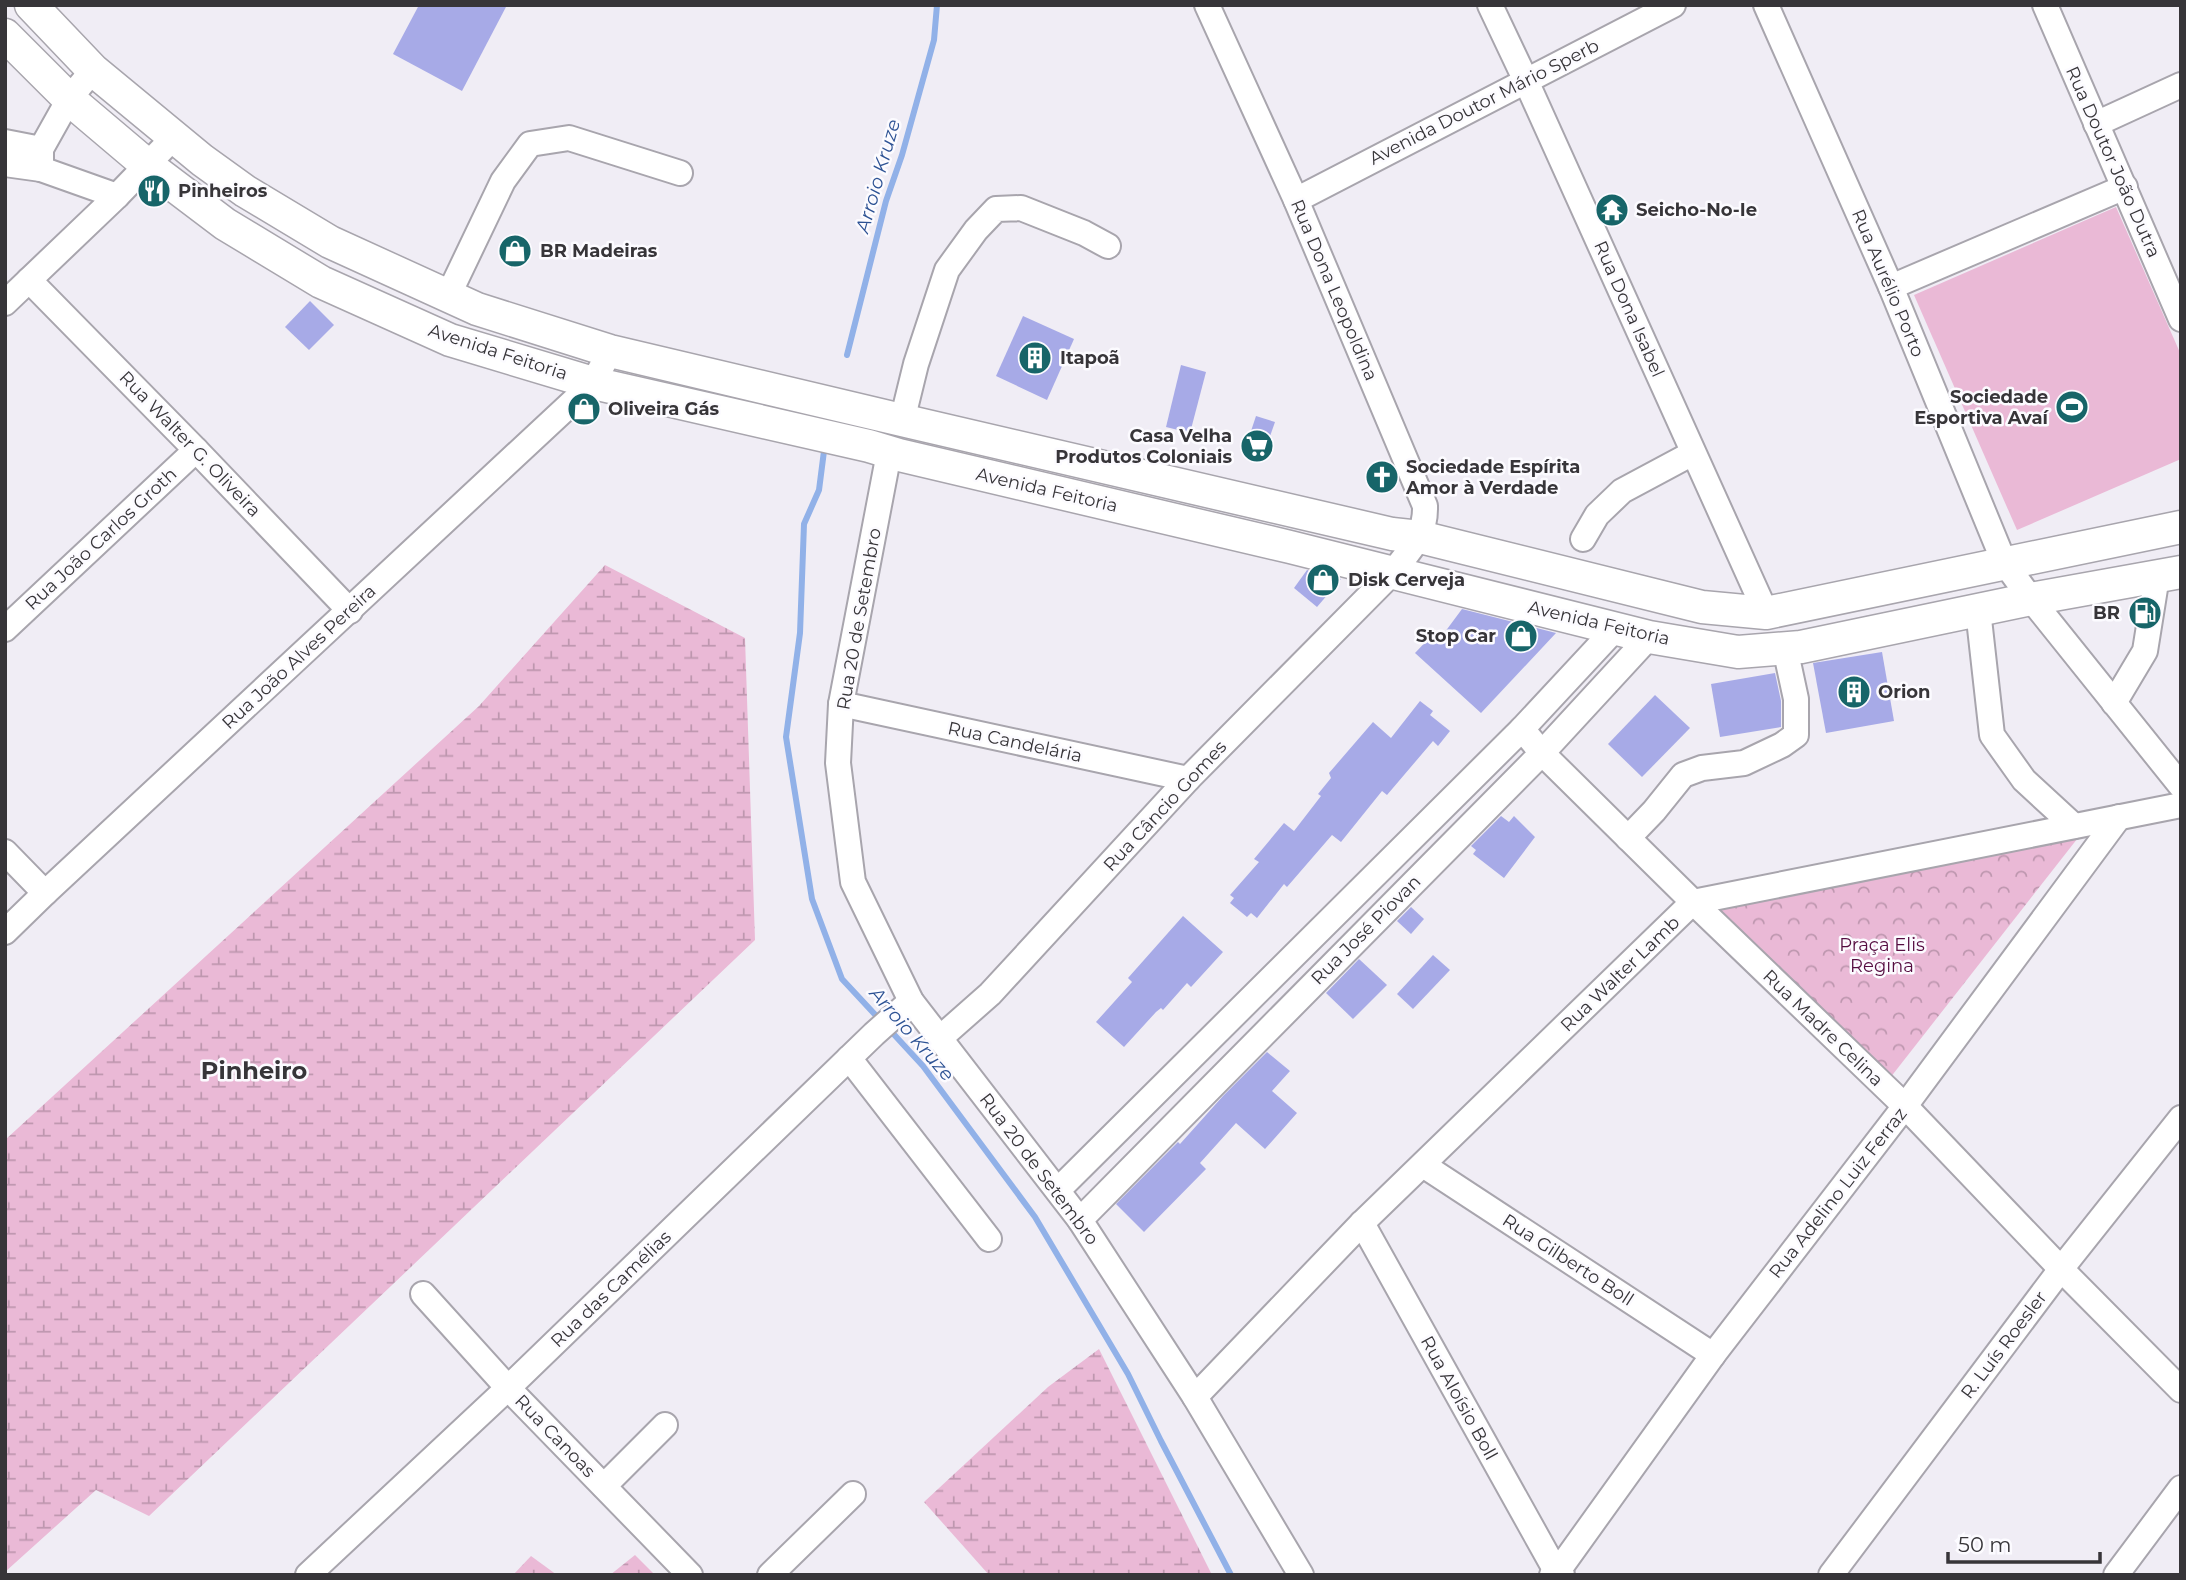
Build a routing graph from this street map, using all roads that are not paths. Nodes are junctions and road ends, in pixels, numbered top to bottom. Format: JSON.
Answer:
{"nodes":[{"id":1,"x":31,"y":5,"type":"edge"},
{"id":2,"x":1207,"y":5,"type":"edge"},
{"id":3,"x":1490,"y":5,"type":"edge"},
{"id":4,"x":1672,"y":5,"type":"edge"},
{"id":5,"x":1766,"y":5,"type":"edge"},
{"id":6,"x":2045,"y":5,"type":"edge"},
{"id":7,"x":5,"y":35,"type":"edge"},
{"id":8,"x":93,"y":70,"type":"junction"},
{"id":9,"x":1526,"y":80,"type":"junction"},
{"id":10,"x":2181,"y":85,"type":"edge"},
{"id":11,"x":69,"y":99,"type":"junction"},
{"id":12,"x":2096,"y":124,"type":"junction"},
{"id":13,"x":174,"y":137,"type":"junction"},
{"id":14,"x":5,"y":142,"type":"edge"},
{"id":15,"x":41,"y":159,"type":"junction"},
{"id":16,"x":5,"y":164,"type":"edge"},
{"id":17,"x":147,"y":165,"type":"junction"},
{"id":18,"x":680,"y":173,"type":"dead end"},
{"id":19,"x":2125,"y":187,"type":"junction"},
{"id":20,"x":117,"y":196,"type":"junction"},
{"id":21,"x":1297,"y":200,"type":"junction"},
{"id":22,"x":1108,"y":246,"type":"dead end"},
{"id":23,"x":29,"y":280,"type":"junction"},
{"id":24,"x":1891,"y":287,"type":"junction"},
{"id":25,"x":448,"y":296,"type":"junction"},
{"id":26,"x":5,"y":303,"type":"edge"},
{"id":27,"x":2181,"y":319,"type":"edge"},
{"id":28,"x":610,"y":351,"type":"junction"},
{"id":29,"x":593,"y":383,"type":"junction"},
{"id":30,"x":890,"y":417,"type":"junction"},
{"id":31,"x":879,"y":449,"type":"junction"},
{"id":32,"x":196,"y":450,"type":"junction"},
{"id":33,"x":1693,"y":453,"type":"junction"},
{"id":34,"x":2181,"y":527,"type":"edge"},
{"id":35,"x":1420,"y":537,"type":"junction"},
{"id":36,"x":1583,"y":539,"type":"dead end"},
{"id":37,"x":2004,"y":562,"type":"junction"},
{"id":38,"x":1392,"y":573,"type":"junction"},
{"id":39,"x":2169,"y":574,"type":"edge"},
{"id":40,"x":2031,"y":599,"type":"junction"},
{"id":41,"x":1978,"y":610,"type":"junction"},
{"id":42,"x":350,"y":611,"type":"junction"},
{"id":43,"x":1766,"y":613,"type":"junction"},
{"id":44,"x":1616,"y":628,"type":"junction"},
{"id":45,"x":5,"y":629,"type":"edge"},
{"id":46,"x":1649,"y":637,"type":"junction"},
{"id":47,"x":1785,"y":648,"type":"junction"},
{"id":48,"x":2114,"y":702,"type":"junction"},
{"id":49,"x":841,"y":704,"type":"junction"},
{"id":50,"x":1522,"y":729,"type":"junction"},
{"id":51,"x":1542,"y":752,"type":"junction"},
{"id":52,"x":1188,"y":779,"type":"junction"},
{"id":53,"x":2181,"y":786,"type":"edge"},
{"id":54,"x":2181,"y":805,"type":"edge"},
{"id":55,"x":2119,"y":817,"type":"junction"},
{"id":56,"x":2074,"y":826,"type":"junction"},
{"id":57,"x":1628,"y":838,"type":"junction"},
{"id":58,"x":5,"y":852,"type":"edge"},
{"id":59,"x":45,"y":893,"type":"junction"},
{"id":60,"x":1693,"y":902,"type":"junction"},
{"id":61,"x":5,"y":932,"type":"edge"},
{"id":62,"x":911,"y":1001,"type":"junction"},
{"id":63,"x":939,"y":1038,"type":"junction"},
{"id":64,"x":849,"y":1058,"type":"junction"},
{"id":65,"x":1905,"y":1106,"type":"junction"},
{"id":66,"x":2181,"y":1118,"type":"edge"},
{"id":67,"x":1423,"y":1165,"type":"junction"},
{"id":68,"x":1058,"y":1190,"type":"junction"},
{"id":69,"x":1080,"y":1220,"type":"junction"},
{"id":70,"x":1362,"y":1223,"type":"junction"},
{"id":71,"x":989,"y":1239,"type":"dead end"},
{"id":72,"x":2061,"y":1269,"type":"junction"},
{"id":73,"x":423,"y":1294,"type":"dead end"},
{"id":74,"x":1713,"y":1355,"type":"junction"},
{"id":75,"x":508,"y":1388,"type":"junction"},
{"id":76,"x":2181,"y":1390,"type":"edge"},
{"id":77,"x":1195,"y":1396,"type":"junction"},
{"id":78,"x":665,"y":1424,"type":"dead end"},
{"id":79,"x":604,"y":1486,"type":"junction"},
{"id":80,"x":2181,"y":1488,"type":"edge"},
{"id":81,"x":853,"y":1494,"type":"dead end"},
{"id":82,"x":1557,"y":1574,"type":"edge"},
{"id":83,"x":308,"y":1575,"type":"edge"},
{"id":84,"x":690,"y":1575,"type":"edge"},
{"id":85,"x":770,"y":1575,"type":"edge"},
{"id":86,"x":1301,"y":1575,"type":"edge"},
{"id":87,"x":1831,"y":1575,"type":"edge"},
{"id":88,"x":2116,"y":1575,"type":"edge"}],
"edges":[{"from":1,"to":8,"type":"main road","name":"Avenida Feitoria"},
{"from":2,"to":21,"type":"street","name":"Rua Dona Leopoldina"},
{"from":3,"to":9,"type":"street","name":"Rua Dona Isabel"},
{"from":4,"to":9,"type":"street","name":"Avenida Doutor Mário Sperb"},
{"from":5,"to":24,"type":"street","name":"Rua Aurélio Porto"},
{"from":6,"to":12,"type":"street","name":"Rua Doutor João Dutra"},
{"from":7,"to":11,"type":"main road","name":"Avenida Feitoria"},
{"from":8,"to":11,"type":"street"},
{"from":8,"to":13,"type":"main road","name":"Avenida Feitoria"},
{"from":9,"to":21,"type":"street","name":"Avenida Doutor Mário Sperb"},
{"from":9,"to":33,"type":"street","name":"Rua Dona Isabel"},
{"from":10,"to":12,"type":"street"},
{"from":11,"to":15,"type":"street"},
{"from":11,"to":17,"type":"main road","name":"Avenida Feitoria"},
{"from":12,"to":19,"type":"street","name":"Rua Doutor João Dutra"},
{"from":13,"to":17,"type":"street"},
{"from":13,"to":25,"type":"main road","name":"Avenida Feitoria"},
{"from":14,"to":15,"type":"street"},
{"from":15,"to":16,"type":"street"},
{"from":15,"to":20,"type":"street"},
{"from":17,"to":20,"type":"street"},
{"from":17,"to":29,"type":"main road","name":"Avenida Feitoria"},
{"from":18,"to":25,"type":"street"},
{"from":19,"to":24,"type":"street"},
{"from":19,"to":27,"type":"street","name":"Rua Doutor João Dutra"},
{"from":20,"to":23,"type":"street"},
{"from":21,"to":35,"type":"street","name":"Rua Dona Leopoldina"},
{"from":22,"to":30,"type":"street"},
{"from":23,"to":26,"type":"street"},
{"from":23,"to":32,"type":"street","name":"Rua Walter G. Oliveira"},
{"from":24,"to":37,"type":"street","name":"Rua Aurélio Porto"},
{"from":25,"to":28,"type":"main road","name":"Avenida Feitoria"},
{"from":28,"to":29,"type":"street","name":"Rua João Alves Pereira"},
{"from":28,"to":30,"type":"main road","name":"Avenida Feitoria"},
{"from":29,"to":31,"type":"main road","name":"Avenida Feitoria"},
{"from":29,"to":42,"type":"street","name":"Rua João Alves Pereira"},
{"from":30,"to":31,"type":"main road"},
{"from":30,"to":35,"type":"main road","name":"Avenida Feitoria"},
{"from":31,"to":38,"type":"main road","name":"Avenida Feitoria"},
{"from":31,"to":49,"type":"street","name":"Rua 20 de Setembro"},
{"from":32,"to":42,"type":"street","name":"Rua Walter G. Oliveira"},
{"from":32,"to":45,"type":"street","name":"Rua João Carlos Groth"},
{"from":33,"to":36,"type":"street"},
{"from":33,"to":43,"type":"street","name":"Rua Dona Isabel"},
{"from":34,"to":37,"type":"main road","name":"Avenida Feitoria"},
{"from":35,"to":38,"type":"street"},
{"from":35,"to":43,"type":"main road","name":"Avenida Feitoria"},
{"from":37,"to":40,"type":"street","name":"Rua Aurélio Porto"},
{"from":37,"to":43,"type":"main road","name":"Avenida Feitoria"},
{"from":38,"to":44,"type":"main road","name":"Avenida Feitoria"},
{"from":38,"to":52,"type":"street","name":"Rua Câncio Gomes"},
{"from":39,"to":40,"type":"main road","name":"Avenida Feitoria"},
{"from":39,"to":48,"type":"street"},
{"from":40,"to":41,"type":"main road","name":"Avenida Feitoria"},
{"from":40,"to":48,"type":"street","name":"Rua Aurélio Porto"},
{"from":41,"to":47,"type":"main road","name":"Avenida Feitoria"},
{"from":41,"to":56,"type":"street"},
{"from":42,"to":59,"type":"street","name":"Rua João Alves Pereira"},
{"from":44,"to":46,"type":"main road","name":"Avenida Feitoria"},
{"from":44,"to":50,"type":"street","name":"Rua José Piovan"},
{"from":46,"to":47,"type":"main road","name":"Avenida Feitoria"},
{"from":46,"to":51,"type":"street","name":"Rua José Piovan"},
{"from":47,"to":57,"type":"street"},
{"from":48,"to":53,"type":"street","name":"Rua Aurélio Porto"},
{"from":49,"to":52,"type":"street","name":"Rua Candelária"},
{"from":49,"to":62,"type":"street","name":"Rua 20 de Setembro"},
{"from":50,"to":51,"type":"street","name":"Rua Madre Celina"},
{"from":50,"to":68,"type":"street","name":"Rua José Piovan"},
{"from":51,"to":57,"type":"street","name":"Rua Madre Celina"},
{"from":51,"to":69,"type":"street","name":"Rua José Piovan"},
{"from":52,"to":63,"type":"street","name":"Rua Câncio Gomes"},
{"from":54,"to":55,"type":"street","name":"Rua Walter Lamb"},
{"from":55,"to":56,"type":"street","name":"Rua Walter Lamb"},
{"from":55,"to":65,"type":"street","name":"Rua Adelino Luiz Ferraz"},
{"from":56,"to":60,"type":"street","name":"Rua Walter Lamb"},
{"from":57,"to":60,"type":"street","name":"Rua Madre Celina"},
{"from":58,"to":59,"type":"street"},
{"from":59,"to":61,"type":"street","name":"Rua João Alves Pereira"},
{"from":60,"to":65,"type":"street","name":"Rua Madre Celina"},
{"from":60,"to":67,"type":"street","name":"Rua Walter Lamb"},
{"from":62,"to":63,"type":"street","name":"Rua 20 de Setembro"},
{"from":62,"to":64,"type":"street","name":"Rua das Camélias"},
{"from":63,"to":68,"type":"street","name":"Rua 20 de Setembro"},
{"from":64,"to":71,"type":"street"},
{"from":64,"to":75,"type":"street","name":"Rua das Camélias"},
{"from":65,"to":72,"type":"street","name":"Rua Madre Celina"},
{"from":65,"to":74,"type":"street","name":"Rua Adelino Luiz Ferraz"},
{"from":66,"to":72,"type":"street","name":"R. Luís Roesler"},
{"from":67,"to":70,"type":"street","name":"Rua Walter Lamb"},
{"from":67,"to":74,"type":"street","name":"Rua Gilberto Boll"},
{"from":68,"to":69,"type":"street","name":"Rua 20 de Setembro"},
{"from":69,"to":77,"type":"street","name":"Rua 20 de Setembro"},
{"from":70,"to":77,"type":"street","name":"Rua Walter Lamb"},
{"from":70,"to":82,"type":"street","name":"Rua Aloísio Boll"},
{"from":72,"to":76,"type":"street","name":"Rua Madre Celina"},
{"from":72,"to":87,"type":"street","name":"R. Luís Roesler"},
{"from":73,"to":75,"type":"street","name":"Rua Canoas"},
{"from":74,"to":82,"type":"street","name":"Rua Adelino Luiz Ferraz"},
{"from":75,"to":79,"type":"street","name":"Rua Canoas"},
{"from":75,"to":83,"type":"street","name":"Rua das Camélias"},
{"from":77,"to":86,"type":"street","name":"Rua 20 de Setembro"},
{"from":78,"to":79,"type":"street"},
{"from":79,"to":84,"type":"street","name":"Rua Canoas"},
{"from":80,"to":88,"type":"street"},
{"from":81,"to":85,"type":"street"}]}
